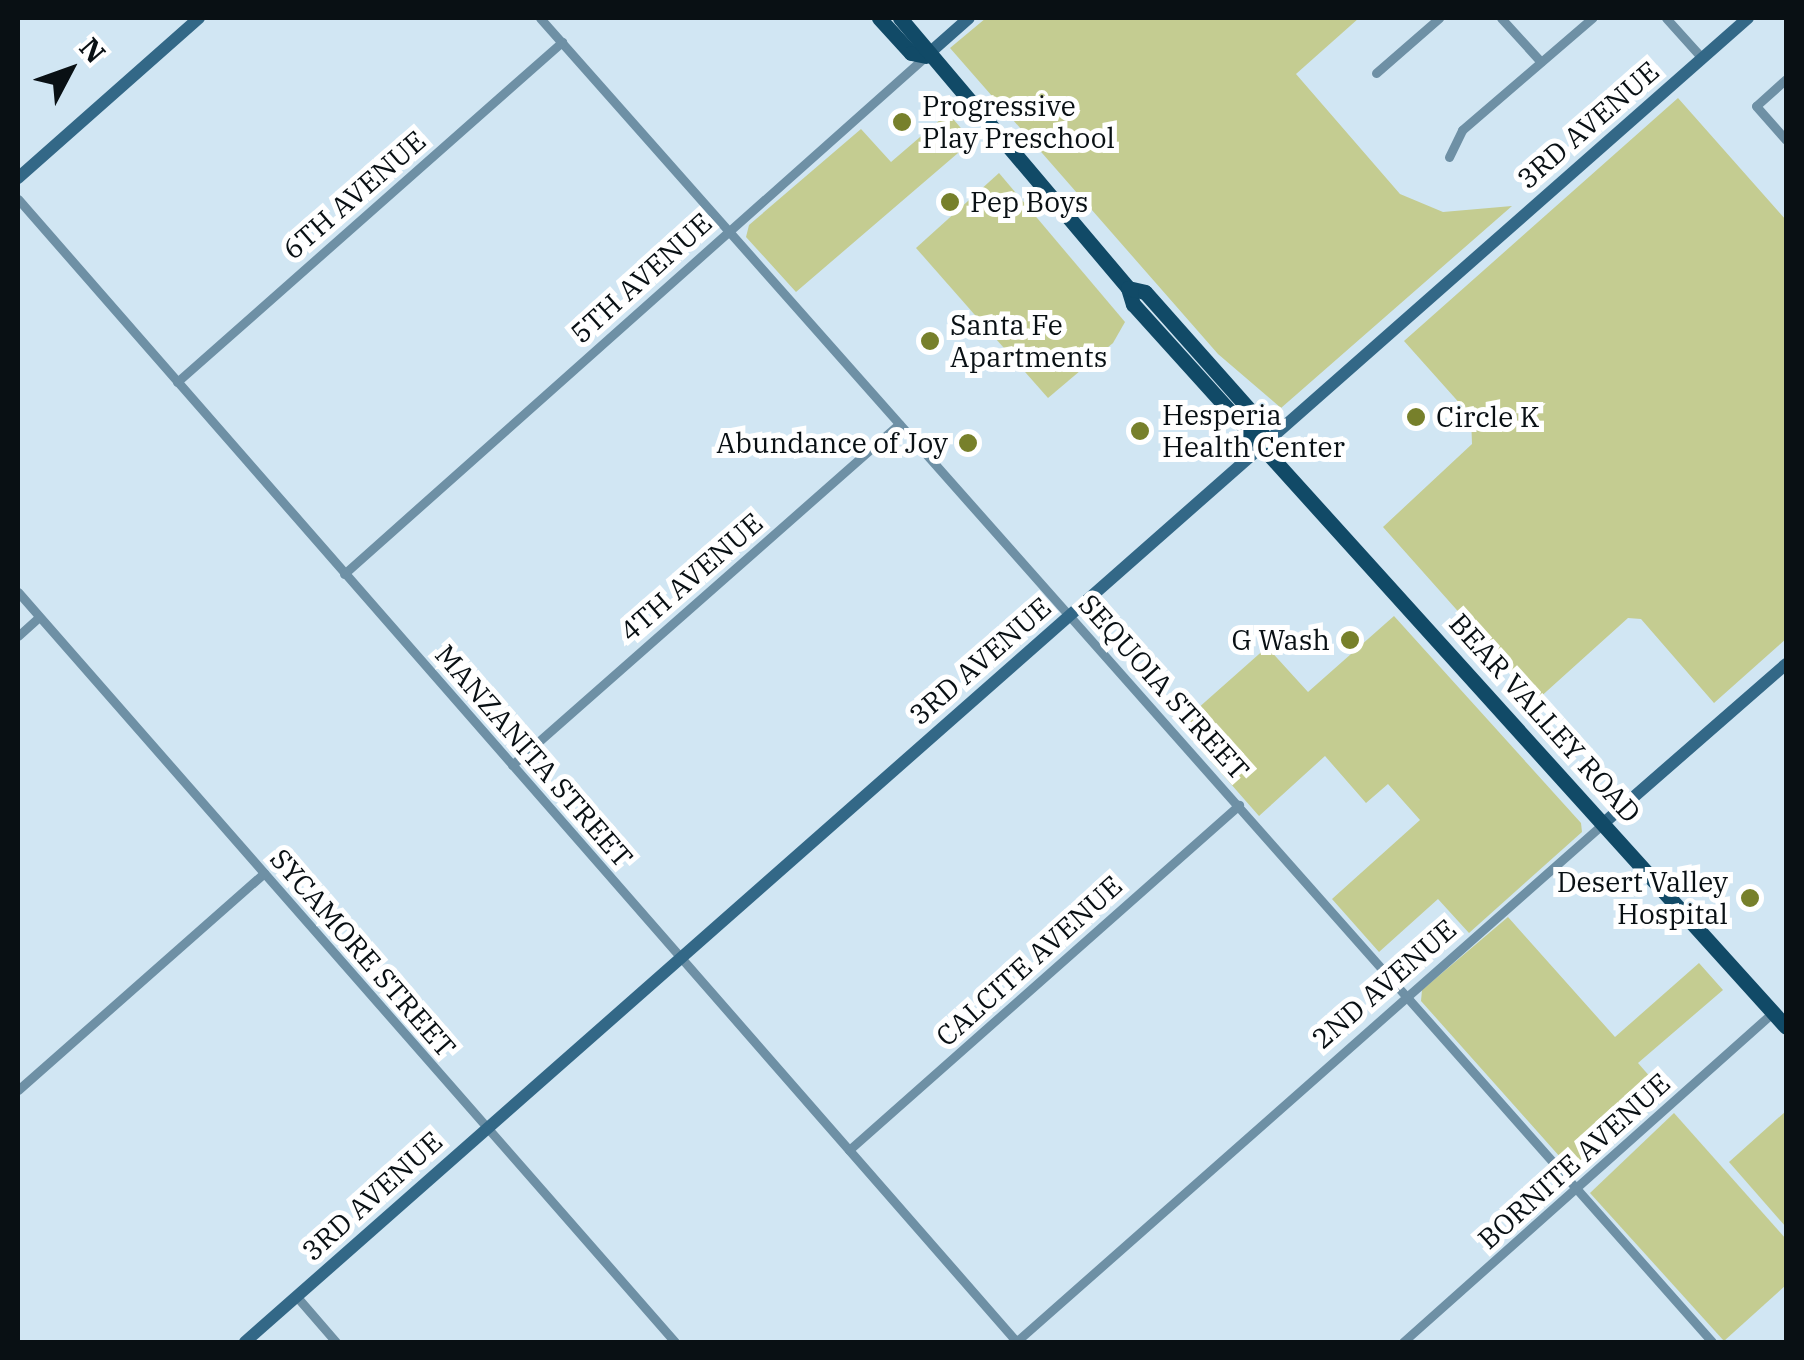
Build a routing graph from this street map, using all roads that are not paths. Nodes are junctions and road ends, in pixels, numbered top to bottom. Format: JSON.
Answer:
{"nodes":[{"id":1,"x":199,"y":18,"type":"edge"},
{"id":2,"x":540,"y":18,"type":"edge"},
{"id":3,"x":879,"y":18,"type":"edge"},
{"id":4,"x":900,"y":18,"type":"edge"},
{"id":5,"x":970,"y":18,"type":"edge"},
{"id":6,"x":1439,"y":18,"type":"edge"},
{"id":7,"x":1501,"y":18,"type":"edge"},
{"id":8,"x":1592,"y":18,"type":"edge"},
{"id":9,"x":1666,"y":18,"type":"edge"},
{"id":10,"x":1748,"y":18,"type":"edge"},
{"id":11,"x":562,"y":42,"type":"junction"},
{"id":12,"x":926,"y":56,"type":"junction"},
{"id":13,"x":1702,"y":58,"type":"junction"},
{"id":14,"x":1541,"y":62,"type":"junction"},
{"id":15,"x":1376,"y":73,"type":"dead end"},
{"id":16,"x":1786,"y":79,"type":"edge"},
{"id":17,"x":1786,"y":140,"type":"edge"},
{"id":18,"x":1449,"y":157,"type":"dead end"},
{"id":19,"x":18,"y":178,"type":"edge"},
{"id":20,"x":18,"y":199,"type":"edge"},
{"id":21,"x":730,"y":232,"type":"junction"},
{"id":22,"x":176,"y":382,"type":"junction"},
{"id":23,"x":899,"y":424,"type":"junction"},
{"id":24,"x":1265,"y":443,"type":"junction"},
{"id":25,"x":344,"y":574,"type":"junction"},
{"id":26,"x":18,"y":592,"type":"edge"},
{"id":27,"x":1070,"y":615,"type":"junction"},
{"id":28,"x":40,"y":617,"type":"junction"},
{"id":29,"x":18,"y":636,"type":"edge"},
{"id":30,"x":1786,"y":664,"type":"edge"},
{"id":31,"x":512,"y":765,"type":"junction"},
{"id":32,"x":1238,"y":805,"type":"junction"},
{"id":33,"x":1605,"y":822,"type":"junction"},
{"id":34,"x":264,"y":872,"type":"junction"},
{"id":35,"x":680,"y":957,"type":"junction"},
{"id":36,"x":1407,"y":997,"type":"junction"},
{"id":37,"x":1772,"y":1012,"type":"junction"},
{"id":38,"x":1786,"y":1027,"type":"edge"},
{"id":39,"x":18,"y":1090,"type":"edge"},
{"id":40,"x":486,"y":1128,"type":"junction"},
{"id":41,"x":849,"y":1150,"type":"junction"},
{"id":42,"x":1576,"y":1189,"type":"junction"},
{"id":43,"x":296,"y":1297,"type":"junction"},
{"id":44,"x":245,"y":1342,"type":"edge"},
{"id":45,"x":336,"y":1342,"type":"edge"},
{"id":46,"x":676,"y":1342,"type":"edge"},
{"id":47,"x":1016,"y":1342,"type":"edge"},
{"id":48,"x":1403,"y":1342,"type":"edge"},
{"id":49,"x":1712,"y":1342,"type":"edge"}],
"edges":[{"from":1,"to":19,"type":"street"},
{"from":2,"to":11,"type":"street","name":"SEQUOIA STREET"},
{"from":3,"to":12,"type":"main road","name":"BEAR VALLEY ROAD"},
{"from":4,"to":12,"type":"main road","name":"BEAR VALLEY ROAD"},
{"from":5,"to":12,"type":"street","name":"5TH AVENUE"},
{"from":6,"to":15,"type":"street"},
{"from":7,"to":14,"type":"street"},
{"from":8,"to":14,"type":"street"},
{"from":9,"to":13,"type":"street"},
{"from":10,"to":13,"type":"street","name":"3RD AVENUE"},
{"from":11,"to":21,"type":"street","name":"SEQUOIA STREET"},
{"from":11,"to":22,"type":"street","name":"6TH AVENUE"},
{"from":12,"to":21,"type":"street","name":"5TH AVENUE"},
{"from":12,"to":24,"type":"main road","name":"BEAR VALLEY ROAD"},
{"from":13,"to":24,"type":"street","name":"3RD AVENUE"},
{"from":14,"to":18,"type":"street"},
{"from":16,"to":17,"type":"street"},
{"from":20,"to":22,"type":"street","name":"MANZANITA STREET"},
{"from":21,"to":23,"type":"street","name":"SEQUOIA STREET"},
{"from":21,"to":25,"type":"street","name":"5TH AVENUE"},
{"from":22,"to":25,"type":"street","name":"MANZANITA STREET"},
{"from":23,"to":27,"type":"street","name":"SEQUOIA STREET"},
{"from":23,"to":31,"type":"street","name":"4TH AVENUE"},
{"from":24,"to":27,"type":"street","name":"3RD AVENUE"},
{"from":24,"to":33,"type":"main road","name":"BEAR VALLEY ROAD"},
{"from":25,"to":31,"type":"street","name":"MANZANITA STREET"},
{"from":26,"to":28,"type":"street","name":"SYCAMORE STREET"},
{"from":27,"to":32,"type":"street","name":"SEQUOIA STREET"},
{"from":27,"to":35,"type":"street","name":"3RD AVENUE"},
{"from":28,"to":29,"type":"street"},
{"from":28,"to":34,"type":"street","name":"SYCAMORE STREET"},
{"from":30,"to":33,"type":"street","name":"2ND AVENUE"},
{"from":31,"to":35,"type":"street","name":"MANZANITA STREET"},
{"from":32,"to":36,"type":"street","name":"SEQUOIA STREET"},
{"from":32,"to":41,"type":"street","name":"CALCITE AVENUE"},
{"from":33,"to":36,"type":"street","name":"2ND AVENUE"},
{"from":33,"to":37,"type":"main road","name":"BEAR VALLEY ROAD"},
{"from":34,"to":39,"type":"street"},
{"from":34,"to":40,"type":"street","name":"SYCAMORE STREET"},
{"from":35,"to":40,"type":"street","name":"3RD AVENUE"},
{"from":35,"to":41,"type":"street","name":"MANZANITA STREET"},
{"from":36,"to":42,"type":"street","name":"SEQUOIA STREET"},
{"from":36,"to":47,"type":"street","name":"2ND AVENUE"},
{"from":37,"to":38,"type":"main road","name":"BEAR VALLEY ROAD"},
{"from":37,"to":42,"type":"street","name":"BORNITE AVENUE"},
{"from":40,"to":43,"type":"street","name":"3RD AVENUE"},
{"from":40,"to":46,"type":"street","name":"SYCAMORE STREET"},
{"from":41,"to":47,"type":"street","name":"MANZANITA STREET"},
{"from":42,"to":48,"type":"street","name":"BORNITE AVENUE"},
{"from":42,"to":49,"type":"street","name":"SEQUOIA STREET"},
{"from":43,"to":44,"type":"street","name":"3RD AVENUE"},
{"from":43,"to":45,"type":"street"}]}
